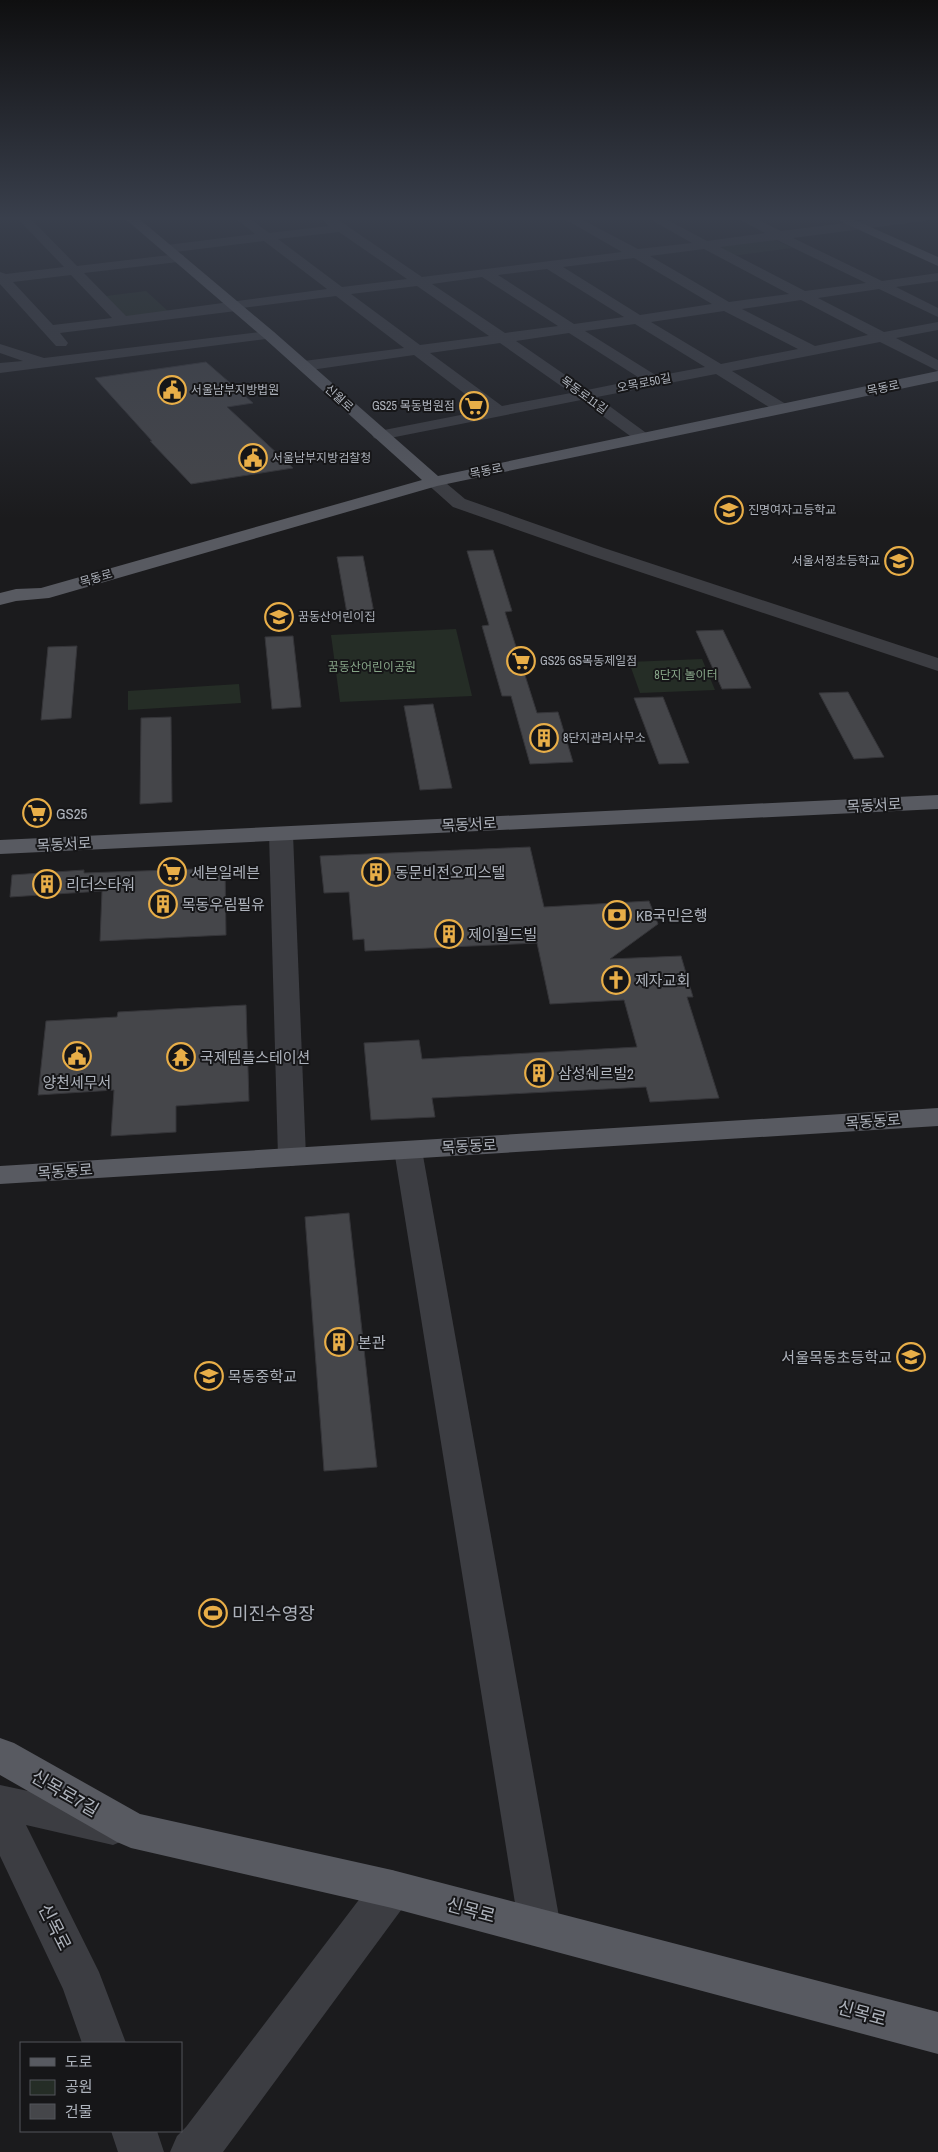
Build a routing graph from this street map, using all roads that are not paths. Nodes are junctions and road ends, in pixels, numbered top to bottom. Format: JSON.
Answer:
{"nodes":[{"id":1,"x":37,"y":317,"type":"edge"},
{"id":2,"x":119,"y":317,"type":"edge"},
{"id":3,"x":150,"y":317,"type":"edge"},
{"id":4,"x":248,"y":317,"type":"edge"},
{"id":5,"x":374,"y":317,"type":"edge"},
{"id":6,"x":473,"y":317,"type":"edge"},
{"id":7,"x":554,"y":317,"type":"edge"},
{"id":8,"x":636,"y":317,"type":"edge"},
{"id":9,"x":649,"y":317,"type":"edge"},
{"id":10,"x":748,"y":317,"type":"edge"},
{"id":11,"x":842,"y":317,"type":"edge"},
{"id":12,"x":639,"y":319,"type":"junction"},
{"id":13,"x":123,"y":321,"type":"junction"},
{"id":14,"x":938,"y":326,"type":"edge"},
{"id":15,"x":570,"y":328,"type":"junction"},
{"id":16,"x":49,"y":330,"type":"junction"},
{"id":17,"x":269,"y":335,"type":"junction"},
{"id":18,"x":880,"y":337,"type":"junction"},
{"id":19,"x":503,"y":338,"type":"junction"},
{"id":20,"x":0,"y":348,"type":"edge"},
{"id":21,"x":418,"y":350,"type":"junction"},
{"id":22,"x":812,"y":350,"type":"junction"},
{"id":23,"x":76,"y":359,"type":"junction"},
{"id":24,"x":45,"y":363,"type":"junction"},
{"id":25,"x":304,"y":366,"type":"junction"},
{"id":26,"x":938,"y":366,"type":"edge"},
{"id":27,"x":0,"y":368,"type":"edge"},
{"id":28,"x":718,"y":369,"type":"junction"},
{"id":29,"x":938,"y":376,"type":"edge"},
{"id":30,"x":654,"y":381,"type":"junction"},
{"id":31,"x":585,"y":395,"type":"junction"},
{"id":32,"x":784,"y":409,"type":"junction"},
{"id":33,"x":499,"y":412,"type":"junction"},
{"id":34,"x":380,"y":435,"type":"junction"},
{"id":35,"x":643,"y":438,"type":"junction"},
{"id":36,"x":408,"y":458,"type":"junction"},
{"id":37,"x":509,"y":466,"type":"junction"},
{"id":38,"x":434,"y":482,"type":"junction"},
{"id":39,"x":372,"y":500,"type":"junction"},
{"id":40,"x":108,"y":575,"type":"junction"},
{"id":41,"x":0,"y":594,"type":"edge"},
{"id":42,"x":42,"y":594,"type":"junction"},
{"id":43,"x":0,"y":599,"type":"edge"},
{"id":44,"x":0,"y":611,"type":"edge"},
{"id":45,"x":0,"y":618,"type":"edge"},
{"id":46,"x":938,"y":665,"type":"edge"},
{"id":47,"x":938,"y":802,"type":"edge"},
{"id":48,"x":282,"y":834,"type":"junction"},
{"id":49,"x":0,"y":847,"type":"edge"},
{"id":50,"x":938,"y":1118,"type":"edge"},
{"id":51,"x":408,"y":1150,"type":"junction"},
{"id":52,"x":292,"y":1157,"type":"junction"},
{"id":53,"x":0,"y":1175,"type":"edge"},
{"id":54,"x":0,"y":1755,"type":"edge"},
{"id":55,"x":0,"y":1802,"type":"edge"},
{"id":56,"x":0,"y":1814,"type":"edge"},
{"id":57,"x":131,"y":1830,"type":"junction"},
{"id":58,"x":392,"y":1889,"type":"junction"},
{"id":59,"x":540,"y":1928,"type":"junction"},
{"id":60,"x":938,"y":2033,"type":"edge"},
{"id":61,"x":104,"y":2042,"type":"edge"},
{"id":62,"x":134,"y":2132,"type":"edge"},
{"id":63,"x":141,"y":2152,"type":"edge"},
{"id":64,"x":192,"y":2152,"type":"edge"}],
"edges":[{"from":1,"to":16,"type":"street"},
{"from":2,"to":13,"type":"street"},
{"from":3,"to":13,"type":"street"},
{"from":4,"to":17,"type":"main road","name":"신월로"},
{"from":5,"to":21,"type":"street"},
{"from":6,"to":19,"type":"street","name":"목동로11길"},
{"from":7,"to":15,"type":"street"},
{"from":8,"to":12,"type":"street"},
{"from":9,"to":12,"type":"street"},
{"from":10,"to":22,"type":"street"},
{"from":11,"to":18,"type":"street"},
{"from":12,"to":15,"type":"street"},
{"from":12,"to":28,"type":"street"},
{"from":13,"to":16,"type":"street"},
{"from":14,"to":18,"type":"street","name":"오목로50길"},
{"from":15,"to":19,"type":"street"},
{"from":15,"to":30,"type":"street"},
{"from":16,"to":23,"type":"street"},
{"from":17,"to":23,"type":"street"},
{"from":17,"to":25,"type":"main road","name":"신월로"},
{"from":18,"to":22,"type":"street","name":"오목로50길"},
{"from":18,"to":26,"type":"street"},
{"from":19,"to":21,"type":"street"},
{"from":19,"to":31,"type":"street","name":"목동로11길"},
{"from":20,"to":24,"type":"street"},
{"from":21,"to":25,"type":"street"},
{"from":21,"to":33,"type":"street"},
{"from":22,"to":28,"type":"street","name":"오목로50길"},
{"from":23,"to":24,"type":"street"},
{"from":24,"to":27,"type":"street"},
{"from":25,"to":34,"type":"main road","name":"신월로"},
{"from":28,"to":30,"type":"street","name":"오목로50길"},
{"from":28,"to":32,"type":"street"},
{"from":29,"to":32,"type":"main road","name":"목동로"},
{"from":30,"to":31,"type":"street","name":"오목로50길"},
{"from":31,"to":33,"type":"street","name":"오목로50길"},
{"from":31,"to":35,"type":"street","name":"목동로11길"},
{"from":32,"to":35,"type":"main road","name":"목동로"},
{"from":33,"to":34,"type":"street","name":"오목로50길"},
{"from":34,"to":36,"type":"main road","name":"신월로"},
{"from":35,"to":37,"type":"main road","name":"목동로"},
{"from":36,"to":37,"type":"main road"},
{"from":36,"to":38,"type":"main road","name":"신월로"},
{"from":36,"to":39,"type":"main road"},
{"from":37,"to":38,"type":"main road","name":"목동로"},
{"from":38,"to":39,"type":"main road","name":"목동로"},
{"from":38,"to":46,"type":"street"},
{"from":39,"to":40,"type":"main road","name":"목동로"},
{"from":40,"to":41,"type":"main road"},
{"from":40,"to":42,"type":"main road","name":"목동로"},
{"from":40,"to":45,"type":"main road"},
{"from":42,"to":43,"type":"main road","name":"목동로"},
{"from":42,"to":44,"type":"main road","name":"목동로"},
{"from":47,"to":48,"type":"main road","name":"목동서로"},
{"from":48,"to":49,"type":"main road","name":"목동서로"},
{"from":48,"to":52,"type":"street"},
{"from":50,"to":51,"type":"main road","name":"목동동로"},
{"from":51,"to":52,"type":"main road","name":"목동동로"},
{"from":51,"to":59,"type":"street"},
{"from":52,"to":53,"type":"main road","name":"목동동로"},
{"from":54,"to":57,"type":"main road","name":"신목로7길"},
{"from":55,"to":57,"type":"street","name":"신목로"},
{"from":56,"to":61,"type":"street","name":"신목로"},
{"from":57,"to":58,"type":"main road","name":"신목로"},
{"from":58,"to":59,"type":"main road","name":"신목로"},
{"from":58,"to":64,"type":"street"},
{"from":59,"to":60,"type":"main road","name":"신목로"},
{"from":62,"to":63,"type":"street"}]}
